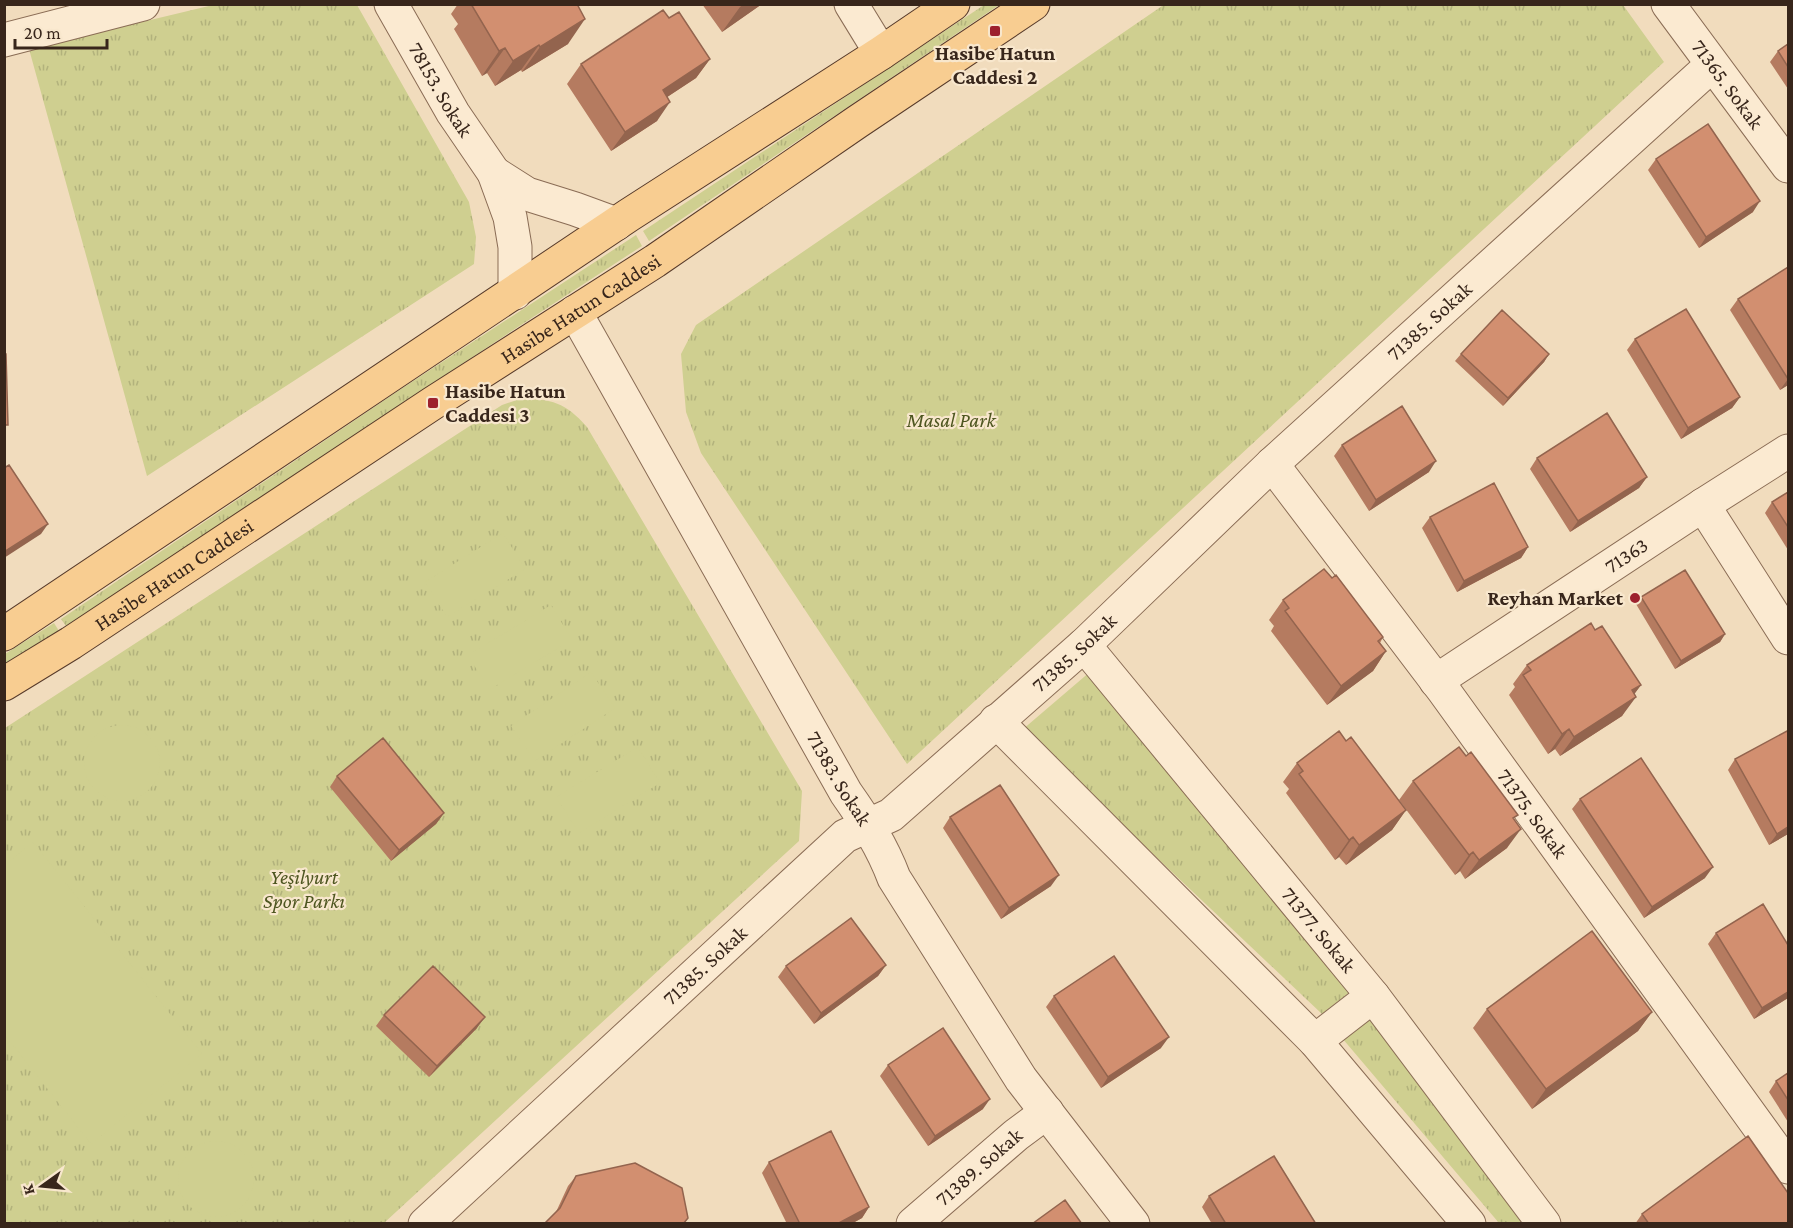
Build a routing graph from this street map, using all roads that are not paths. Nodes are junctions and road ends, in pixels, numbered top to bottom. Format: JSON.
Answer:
{"nodes":[{"id":1,"x":143,"y":4,"type":"edge"},
{"id":2,"x":391,"y":4,"type":"edge"},
{"id":3,"x":851,"y":4,"type":"edge"},
{"id":4,"x":953,"y":4,"type":"edge"},
{"id":5,"x":1033,"y":4,"type":"edge"},
{"id":6,"x":1668,"y":4,"type":"edge"},
{"id":7,"x":4,"y":40,"type":"edge"},
{"id":8,"x":881,"y":53,"type":"junction"},
{"id":9,"x":1712,"y":65,"type":"junction"},
{"id":10,"x":1788,"y":166,"type":"edge"},
{"id":11,"x":494,"y":173,"type":"junction"},
{"id":12,"x":616,"y":225,"type":"junction"},
{"id":13,"x":515,"y":293,"type":"junction"},
{"id":14,"x":575,"y":312,"type":"junction"},
{"id":15,"x":1788,"y":451,"type":"edge"},
{"id":16,"x":1272,"y":464,"type":"junction"},
{"id":17,"x":1703,"y":505,"type":"junction"},
{"id":18,"x":4,"y":634,"type":"edge"},
{"id":19,"x":1788,"y":638,"type":"edge"},
{"id":20,"x":1084,"y":645,"type":"junction"},
{"id":21,"x":1436,"y":681,"type":"junction"},
{"id":22,"x":4,"y":684,"type":"edge"},
{"id":23,"x":996,"y":721,"type":"junction"},
{"id":24,"x":868,"y":825,"type":"junction"},
{"id":25,"x":1373,"y":996,"type":"junction"},
{"id":26,"x":1315,"y":1041,"type":"junction"},
{"id":27,"x":1047,"y":1112,"type":"junction"},
{"id":28,"x":1788,"y":1167,"type":"edge"},
{"id":29,"x":425,"y":1224,"type":"edge"},
{"id":30,"x":913,"y":1224,"type":"edge"},
{"id":31,"x":1133,"y":1224,"type":"edge"},
{"id":32,"x":1469,"y":1224,"type":"edge"},
{"id":33,"x":1544,"y":1224,"type":"edge"}],
"edges":[{"from":1,"to":7,"type":"street"},
{"from":2,"to":11,"type":"street","name":"78153. Sokak"},
{"from":3,"to":8,"type":"street"},
{"from":4,"to":8,"type":"main road","name":"Hasibe Hatun Caddesi"},
{"from":5,"to":14,"type":"main road","name":"Hasibe Hatun Caddesi"},
{"from":6,"to":9,"type":"street","name":"71365. Sokak"},
{"from":8,"to":12,"type":"main road","name":"Hasibe Hatun Caddesi"},
{"from":9,"to":10,"type":"street","name":"71365. Sokak"},
{"from":9,"to":16,"type":"street","name":"71385. Sokak"},
{"from":11,"to":12,"type":"street","name":"78153. Sokak"},
{"from":11,"to":13,"type":"street","name":"78153. Sokak"},
{"from":12,"to":13,"type":"main road","name":"Hasibe Hatun Caddesi"},
{"from":13,"to":18,"type":"main road","name":"Hasibe Hatun Caddesi"},
{"from":14,"to":22,"type":"main road","name":"Hasibe Hatun Caddesi"},
{"from":14,"to":24,"type":"street","name":"71383. Sokak"},
{"from":15,"to":17,"type":"street","name":"71363"},
{"from":16,"to":20,"type":"street","name":"71385. Sokak"},
{"from":16,"to":21,"type":"street","name":"71375. Sokak"},
{"from":17,"to":19,"type":"street"},
{"from":17,"to":21,"type":"street","name":"71363"},
{"from":20,"to":23,"type":"street","name":"71385. Sokak"},
{"from":20,"to":25,"type":"street","name":"71377. Sokak"},
{"from":21,"to":28,"type":"street","name":"71375. Sokak"},
{"from":23,"to":24,"type":"street","name":"71385. Sokak"},
{"from":23,"to":26,"type":"street"},
{"from":24,"to":27,"type":"street","name":"71383. Sokak"},
{"from":24,"to":29,"type":"street","name":"71385. Sokak"},
{"from":25,"to":26,"type":"street"},
{"from":25,"to":33,"type":"street","name":"71377. Sokak"},
{"from":26,"to":32,"type":"street"},
{"from":27,"to":30,"type":"street","name":"71389. Sokak"},
{"from":27,"to":31,"type":"street","name":"71383. Sokak"}]}
